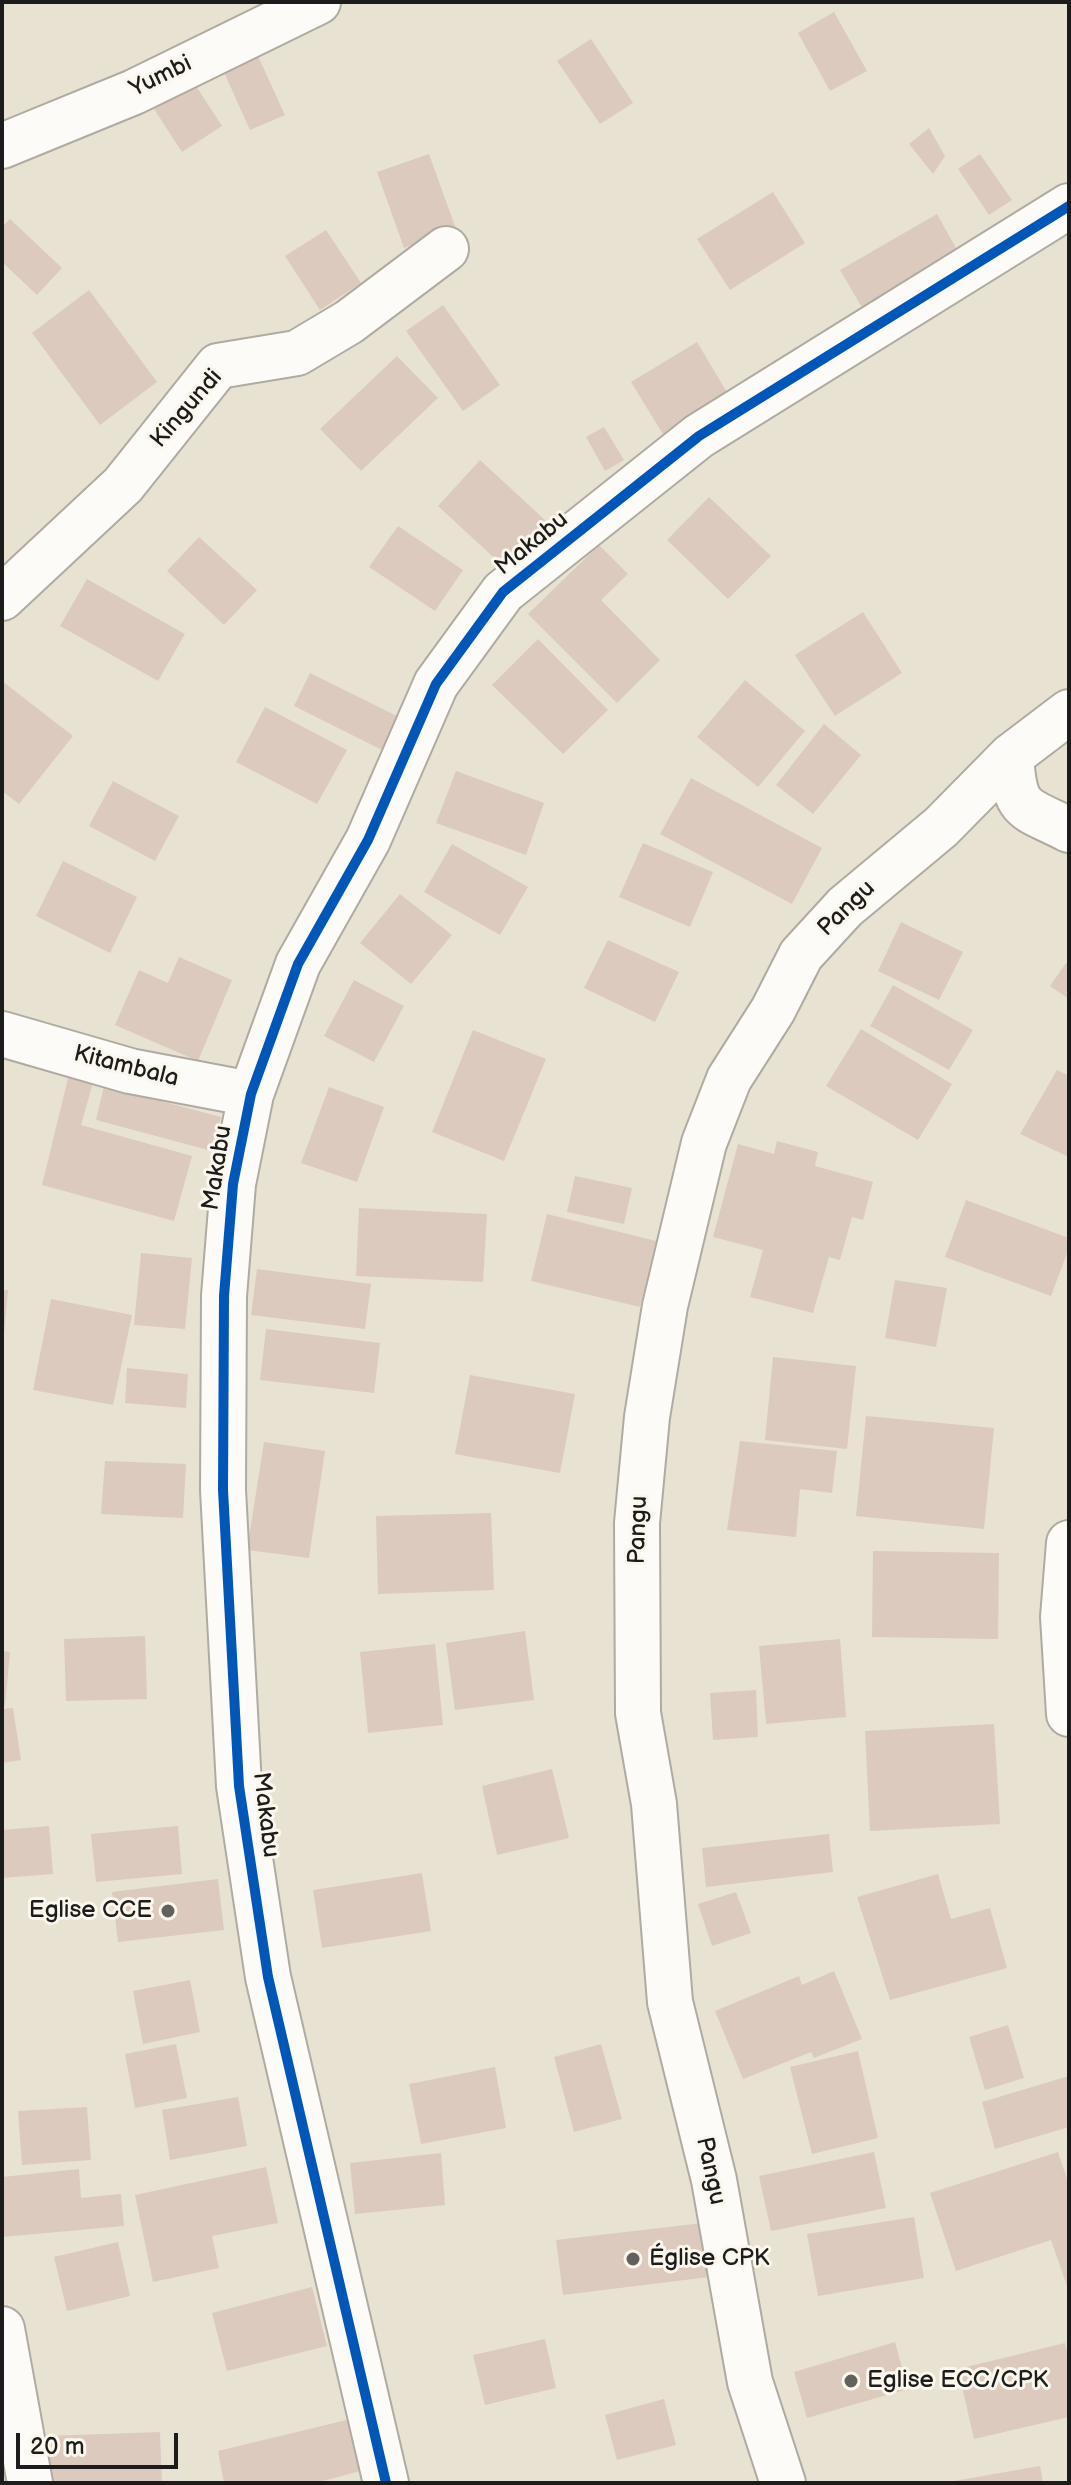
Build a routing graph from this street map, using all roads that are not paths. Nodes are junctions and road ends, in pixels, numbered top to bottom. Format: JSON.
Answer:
{"nodes":[{"id":1,"x":318,"y":2,"type":"edge"},
{"id":2,"x":2,"y":146,"type":"edge"},
{"id":3,"x":1069,"y":206,"type":"edge"},
{"id":4,"x":446,"y":249,"type":"dead end"},
{"id":5,"x":2,"y":598,"type":"edge"},
{"id":6,"x":1069,"y":712,"type":"edge"},
{"id":7,"x":1011,"y":756,"type":"junction"},
{"id":8,"x":1069,"y":830,"type":"edge"},
{"id":9,"x":2,"y":1034,"type":"edge"},
{"id":10,"x":251,"y":1094,"type":"junction"},
{"id":11,"x":1069,"y":1543,"type":"edge"},
{"id":12,"x":1069,"y":1714,"type":"edge"},
{"id":13,"x":2,"y":2329,"type":"edge"},
{"id":14,"x":30,"y":2483,"type":"edge"},
{"id":15,"x":386,"y":2483,"type":"edge"},
{"id":16,"x":783,"y":2483,"type":"edge"}],
"edges":[{"from":1,"to":2,"type":"street","name":"Yumbi"},
{"from":3,"to":10,"type":"street","name":"Makabu"},
{"from":4,"to":5,"type":"street","name":"Kingundi"},
{"from":6,"to":7,"type":"street","name":"Pangu"},
{"from":7,"to":8,"type":"street"},
{"from":7,"to":16,"type":"street","name":"Pangu"},
{"from":9,"to":10,"type":"street","name":"Kitambala"},
{"from":10,"to":15,"type":"street","name":"Makabu"},
{"from":11,"to":12,"type":"street"},
{"from":13,"to":14,"type":"street"}]}
